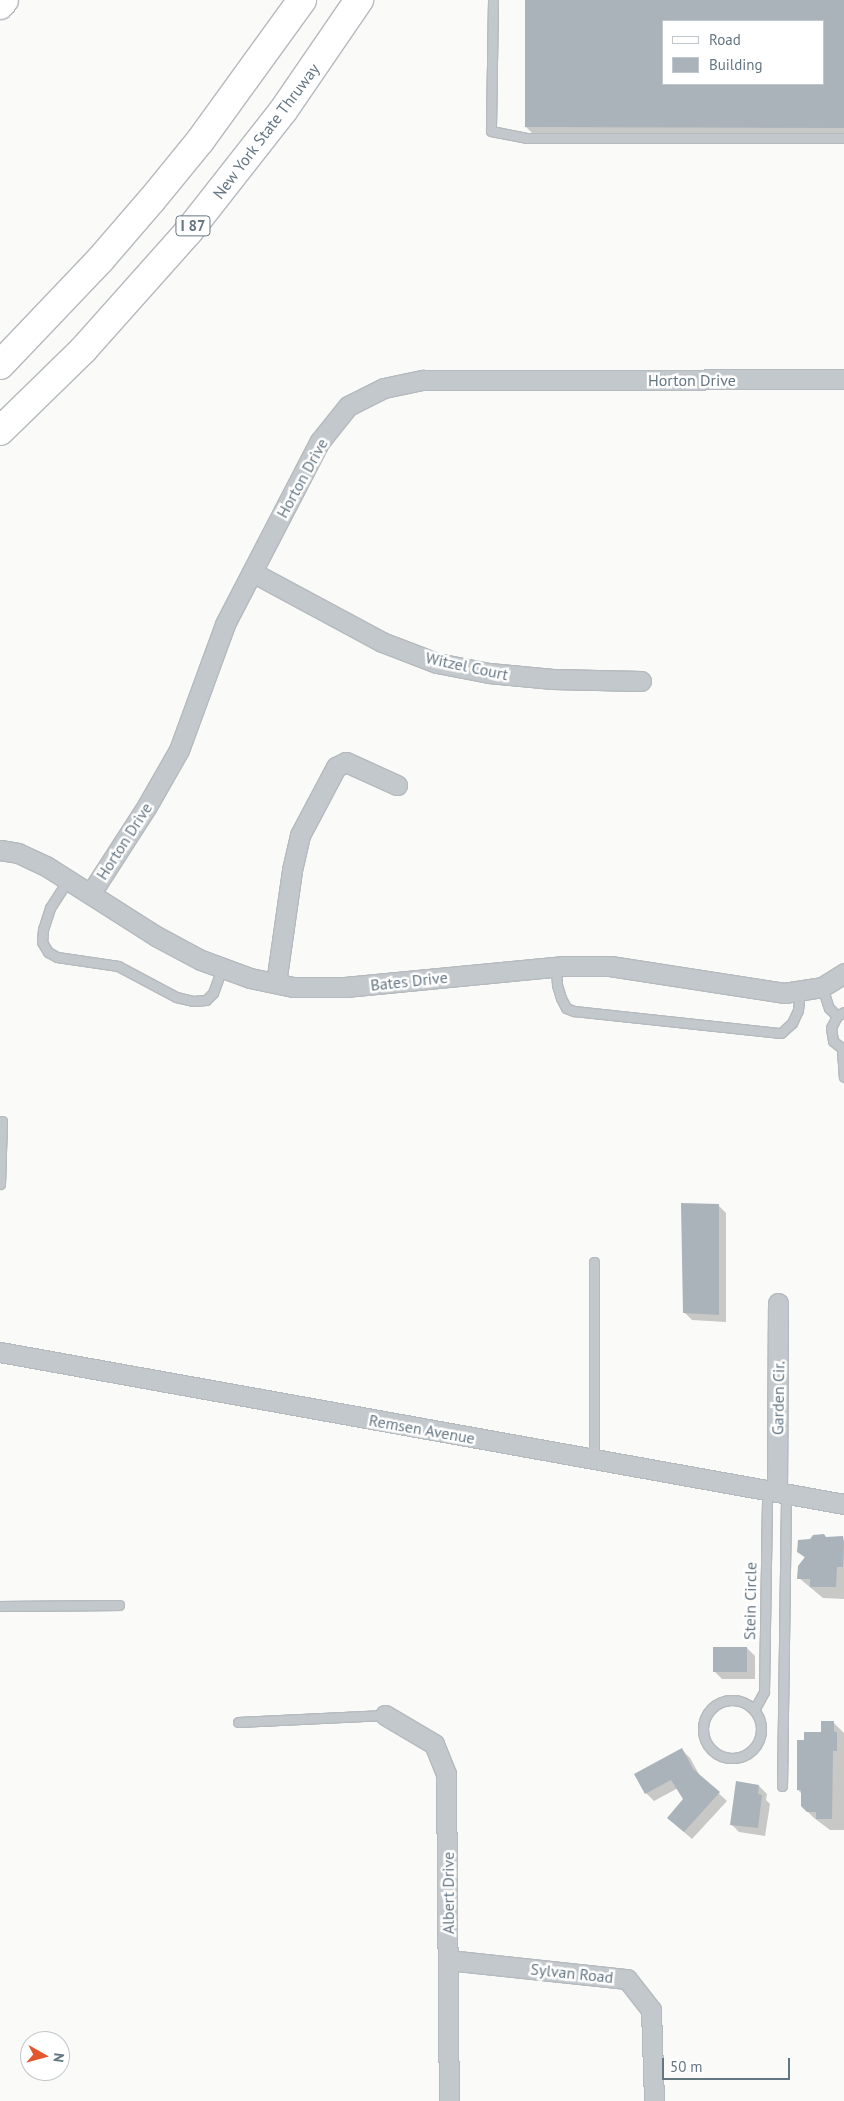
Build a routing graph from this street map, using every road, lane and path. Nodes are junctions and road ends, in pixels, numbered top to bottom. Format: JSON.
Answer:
{"nodes":[{"id":1,"x":4,"y":0,"type":"edge"},
{"id":2,"x":302,"y":0,"type":"edge"},
{"id":3,"x":359,"y":0,"type":"edge"},
{"id":4,"x":493,"y":0,"type":"edge"},
{"id":5,"x":0,"y":5,"type":"edge"},
{"id":6,"x":844,"y":138,"type":"edge"},
{"id":7,"x":0,"y":365,"type":"edge"},
{"id":8,"x":844,"y":380,"type":"edge"},
{"id":9,"x":0,"y":431,"type":"edge"},
{"id":10,"x":252,"y":572,"type":"junction"},
{"id":11,"x":641,"y":681,"type":"dead end"},
{"id":12,"x":397,"y":785,"type":"dead end"},
{"id":13,"x":0,"y":850,"type":"edge"},
{"id":14,"x":68,"y":879,"type":"junction"},
{"id":15,"x":91,"y":893,"type":"junction"},
{"id":16,"x":556,"y":966,"type":"junction"},
{"id":17,"x":222,"y":968,"type":"junction"},
{"id":18,"x":844,"y":973,"type":"edge"},
{"id":19,"x":276,"y":983,"type":"junction"},
{"id":20,"x":822,"y":987,"type":"junction"},
{"id":21,"x":800,"y":990,"type":"junction"},
{"id":22,"x":840,"y":1014,"type":"edge"},
{"id":23,"x":843,"y":1050,"type":"edge"},
{"id":24,"x":844,"y":1077,"type":"edge"},
{"id":25,"x":2,"y":1121,"type":"dead end"},
{"id":26,"x":0,"y":1184,"type":"edge"},
{"id":27,"x":594,"y":1262,"type":"dead end"},
{"id":28,"x":778,"y":1303,"type":"dead end"},
{"id":29,"x":0,"y":1352,"type":"edge"},
{"id":30,"x":594,"y":1459,"type":"junction"},
{"id":31,"x":777,"y":1492,"type":"junction"},
{"id":32,"x":844,"y":1504,"type":"edge"},
{"id":33,"x":119,"y":1605,"type":"dead end"},
{"id":34,"x":0,"y":1606,"type":"edge"},
{"id":35,"x":754,"y":1710,"type":"junction"},
{"id":36,"x":384,"y":1715,"type":"joint"},
{"id":37,"x":238,"y":1722,"type":"dead end"},
{"id":38,"x":782,"y":1786,"type":"dead end"},
{"id":39,"x":448,"y":1960,"type":"junction"},
{"id":40,"x":450,"y":2101,"type":"edge"},
{"id":41,"x":654,"y":2101,"type":"edge"}],
"edges":[{"from":1,"to":5,"type":"main road"},
{"from":2,"to":7,"type":"main road"},
{"from":3,"to":9,"type":"main road","name":"New York State Thruway","number":"I 87"},
{"from":4,"to":6,"type":"lane"},
{"from":8,"to":10,"type":"street","name":"Horton Drive"},
{"from":10,"to":11,"type":"street","name":"Witzel Court"},
{"from":10,"to":15,"type":"street","name":"Horton Drive"},
{"from":12,"to":19,"type":"street"},
{"from":13,"to":14,"type":"street","name":"Bates Drive"},
{"from":14,"to":15,"type":"street","name":"Bates Drive"},
{"from":14,"to":17,"type":"lane"},
{"from":15,"to":17,"type":"street","name":"Bates Drive"},
{"from":16,"to":19,"type":"street","name":"Bates Drive"},
{"from":16,"to":21,"type":"street","name":"Bates Drive"},
{"from":16,"to":21,"type":"lane"},
{"from":17,"to":19,"type":"street","name":"Bates Drive"},
{"from":18,"to":20,"type":"street","name":"Bates Drive"},
{"from":20,"to":21,"type":"street","name":"Bates Drive"},
{"from":20,"to":22,"type":"lane"},
{"from":22,"to":23,"type":"lane"},
{"from":23,"to":24,"type":"lane"},
{"from":25,"to":26,"type":"lane"},
{"from":27,"to":30,"type":"lane"},
{"from":28,"to":31,"type":"street","name":"Garden Cir."},
{"from":29,"to":30,"type":"street","name":"Remsen Avenue"},
{"from":30,"to":31,"type":"street","name":"Remsen Avenue"},
{"from":31,"to":32,"type":"street","name":"Remsen Avenue"},
{"from":31,"to":35,"type":"lane","name":"Stein Circle"},
{"from":31,"to":38,"type":"lane"},
{"from":33,"to":34,"type":"lane"},
{"from":35,"to":35,"type":"lane"},
{"from":36,"to":37,"type":"lane"},
{"from":36,"to":39,"type":"street","name":"Albert Drive"},
{"from":39,"to":40,"type":"street","name":"Albert Drive"},
{"from":39,"to":41,"type":"street","name":"Sylvan Road"}]}
